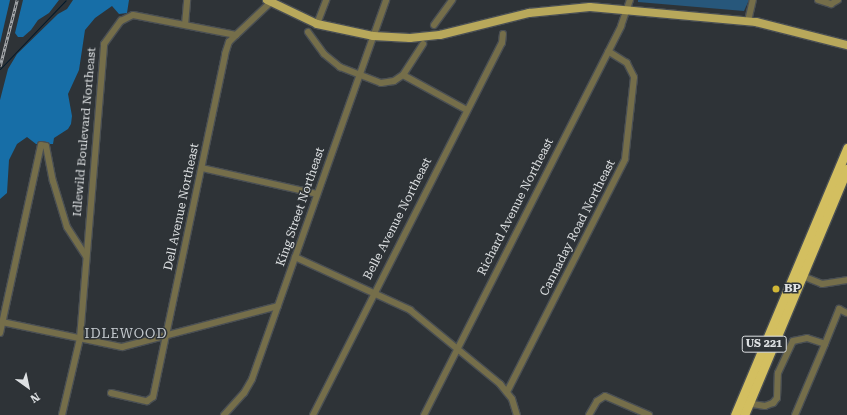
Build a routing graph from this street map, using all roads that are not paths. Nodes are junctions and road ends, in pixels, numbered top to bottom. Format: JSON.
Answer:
{"nodes":[{"id":1,"x":187,"y":0,"type":"edge"},
{"id":2,"x":326,"y":0,"type":"edge"},
{"id":3,"x":386,"y":0,"type":"edge"},
{"id":4,"x":452,"y":0,"type":"edge"},
{"id":5,"x":630,"y":0,"type":"edge"},
{"id":6,"x":753,"y":0,"type":"edge"},
{"id":7,"x":818,"y":0,"type":"edge"},
{"id":8,"x":838,"y":0,"type":"edge"},
{"id":9,"x":271,"y":1,"type":"edge"},
{"id":10,"x":628,"y":10,"type":"junction"},
{"id":11,"x":748,"y":21,"type":"junction"},
{"id":12,"x":317,"y":24,"type":"junction"},
{"id":13,"x":185,"y":25,"type":"junction"},
{"id":14,"x":434,"y":25,"type":"dead end"},
{"id":15,"x":308,"y":32,"type":"dead end"},
{"id":16,"x":503,"y":34,"type":"dead end"},
{"id":17,"x":236,"y":35,"type":"junction"},
{"id":18,"x":373,"y":36,"type":"junction"},
{"id":19,"x":423,"y":44,"type":"dead end"},
{"id":20,"x":847,"y":45,"type":"edge"},
{"id":21,"x":608,"y":51,"type":"junction"},
{"id":22,"x":403,"y":75,"type":"junction"},
{"id":23,"x":358,"y":76,"type":"junction"},
{"id":24,"x":467,"y":110,"type":"junction"},
{"id":25,"x":847,"y":148,"type":"edge"},
{"id":26,"x":202,"y":168,"type":"junction"},
{"id":27,"x":847,"y":169,"type":"edge"},
{"id":28,"x":317,"y":194,"type":"junction"},
{"id":29,"x":86,"y":256,"type":"junction"},
{"id":30,"x":295,"y":257,"type":"junction"},
{"id":31,"x":798,"y":275,"type":"junction"},
{"id":32,"x":847,"y":280,"type":"edge"},
{"id":33,"x":374,"y":293,"type":"junction"},
{"id":34,"x":278,"y":306,"type":"junction"},
{"id":35,"x":847,"y":312,"type":"edge"},
{"id":36,"x":2,"y":322,"type":"junction"},
{"id":37,"x":0,"y":333,"type":"edge"},
{"id":38,"x":166,"y":336,"type":"junction"},
{"id":39,"x":80,"y":339,"type":"junction"},
{"id":40,"x":825,"y":344,"type":"junction"},
{"id":41,"x":456,"y":348,"type":"junction"},
{"id":42,"x":507,"y":392,"type":"junction"},
{"id":43,"x":111,"y":393,"type":"dead end"},
{"id":44,"x":745,"y":402,"type":"junction"},
{"id":45,"x":62,"y":415,"type":"edge"},
{"id":46,"x":224,"y":415,"type":"edge"},
{"id":47,"x":313,"y":415,"type":"edge"},
{"id":48,"x":424,"y":415,"type":"edge"},
{"id":49,"x":517,"y":415,"type":"edge"},
{"id":50,"x":589,"y":415,"type":"edge"},
{"id":51,"x":650,"y":415,"type":"edge"},
{"id":52,"x":735,"y":415,"type":"edge"},
{"id":53,"x":744,"y":415,"type":"edge"},
{"id":54,"x":795,"y":415,"type":"edge"}],
"edges":[{"from":1,"to":13,"type":"street"},
{"from":2,"to":12,"type":"street"},
{"from":3,"to":18,"type":"street","name":"King Street Northeast"},
{"from":4,"to":14,"type":"street"},
{"from":5,"to":10,"type":"street","name":"Richard Avenue Northeast"},
{"from":6,"to":11,"type":"street"},
{"from":7,"to":8,"type":"street"},
{"from":9,"to":12,"type":"main road"},
{"from":9,"to":17,"type":"street"},
{"from":10,"to":11,"type":"main road"},
{"from":10,"to":18,"type":"main road"},
{"from":10,"to":21,"type":"street","name":"Richard Avenue Northeast"},
{"from":11,"to":20,"type":"main road"},
{"from":12,"to":18,"type":"main road"},
{"from":13,"to":17,"type":"street","name":"Idlewild Boulevard Northeast"},
{"from":13,"to":29,"type":"street","name":"Idlewild Boulevard Northeast"},
{"from":15,"to":23,"type":"street"},
{"from":16,"to":24,"type":"street","name":"Belle Avenue Northeast"},
{"from":17,"to":26,"type":"street","name":"Dell Avenue Northeast"},
{"from":18,"to":23,"type":"street","name":"King Street Northeast"},
{"from":19,"to":22,"type":"street"},
{"from":21,"to":41,"type":"street","name":"Richard Avenue Northeast"},
{"from":21,"to":42,"type":"street","name":"Cannaday Road Northeast"},
{"from":22,"to":23,"type":"street"},
{"from":22,"to":24,"type":"street"},
{"from":23,"to":28,"type":"street","name":"King Street Northeast"},
{"from":24,"to":33,"type":"street","name":"Belle Avenue Northeast"},
{"from":25,"to":31,"type":"highway","number":"US 221"},
{"from":26,"to":28,"type":"street"},
{"from":26,"to":38,"type":"street","name":"Dell Avenue Northeast"},
{"from":27,"to":31,"type":"highway","number":"US 221"},
{"from":28,"to":30,"type":"street","name":"King Street Northeast"},
{"from":29,"to":36,"type":"street"},
{"from":29,"to":39,"type":"street","name":"Idlewild Boulevard Northeast"},
{"from":30,"to":33,"type":"street"},
{"from":30,"to":34,"type":"street","name":"King Street Northeast"},
{"from":31,"to":32,"type":"street"},
{"from":31,"to":44,"type":"highway","number":"US 221"},
{"from":33,"to":41,"type":"street"},
{"from":33,"to":47,"type":"street","name":"Belle Avenue Northeast"},
{"from":34,"to":38,"type":"street"},
{"from":34,"to":46,"type":"street","name":"King Street Northeast"},
{"from":35,"to":40,"type":"street"},
{"from":36,"to":37,"type":"street"},
{"from":36,"to":39,"type":"street"},
{"from":38,"to":39,"type":"street"},
{"from":38,"to":43,"type":"street","name":"Dell Avenue Northeast"},
{"from":39,"to":45,"type":"street","name":"Idlewild Boulevard Northeast"},
{"from":40,"to":44,"type":"street"},
{"from":40,"to":54,"type":"street"},
{"from":41,"to":42,"type":"street"},
{"from":41,"to":48,"type":"street","name":"Richard Avenue Northeast"},
{"from":42,"to":49,"type":"street"},
{"from":44,"to":52,"type":"highway","number":"US 221"},
{"from":44,"to":53,"type":"highway","number":"US 221"},
{"from":50,"to":51,"type":"street"}]}
